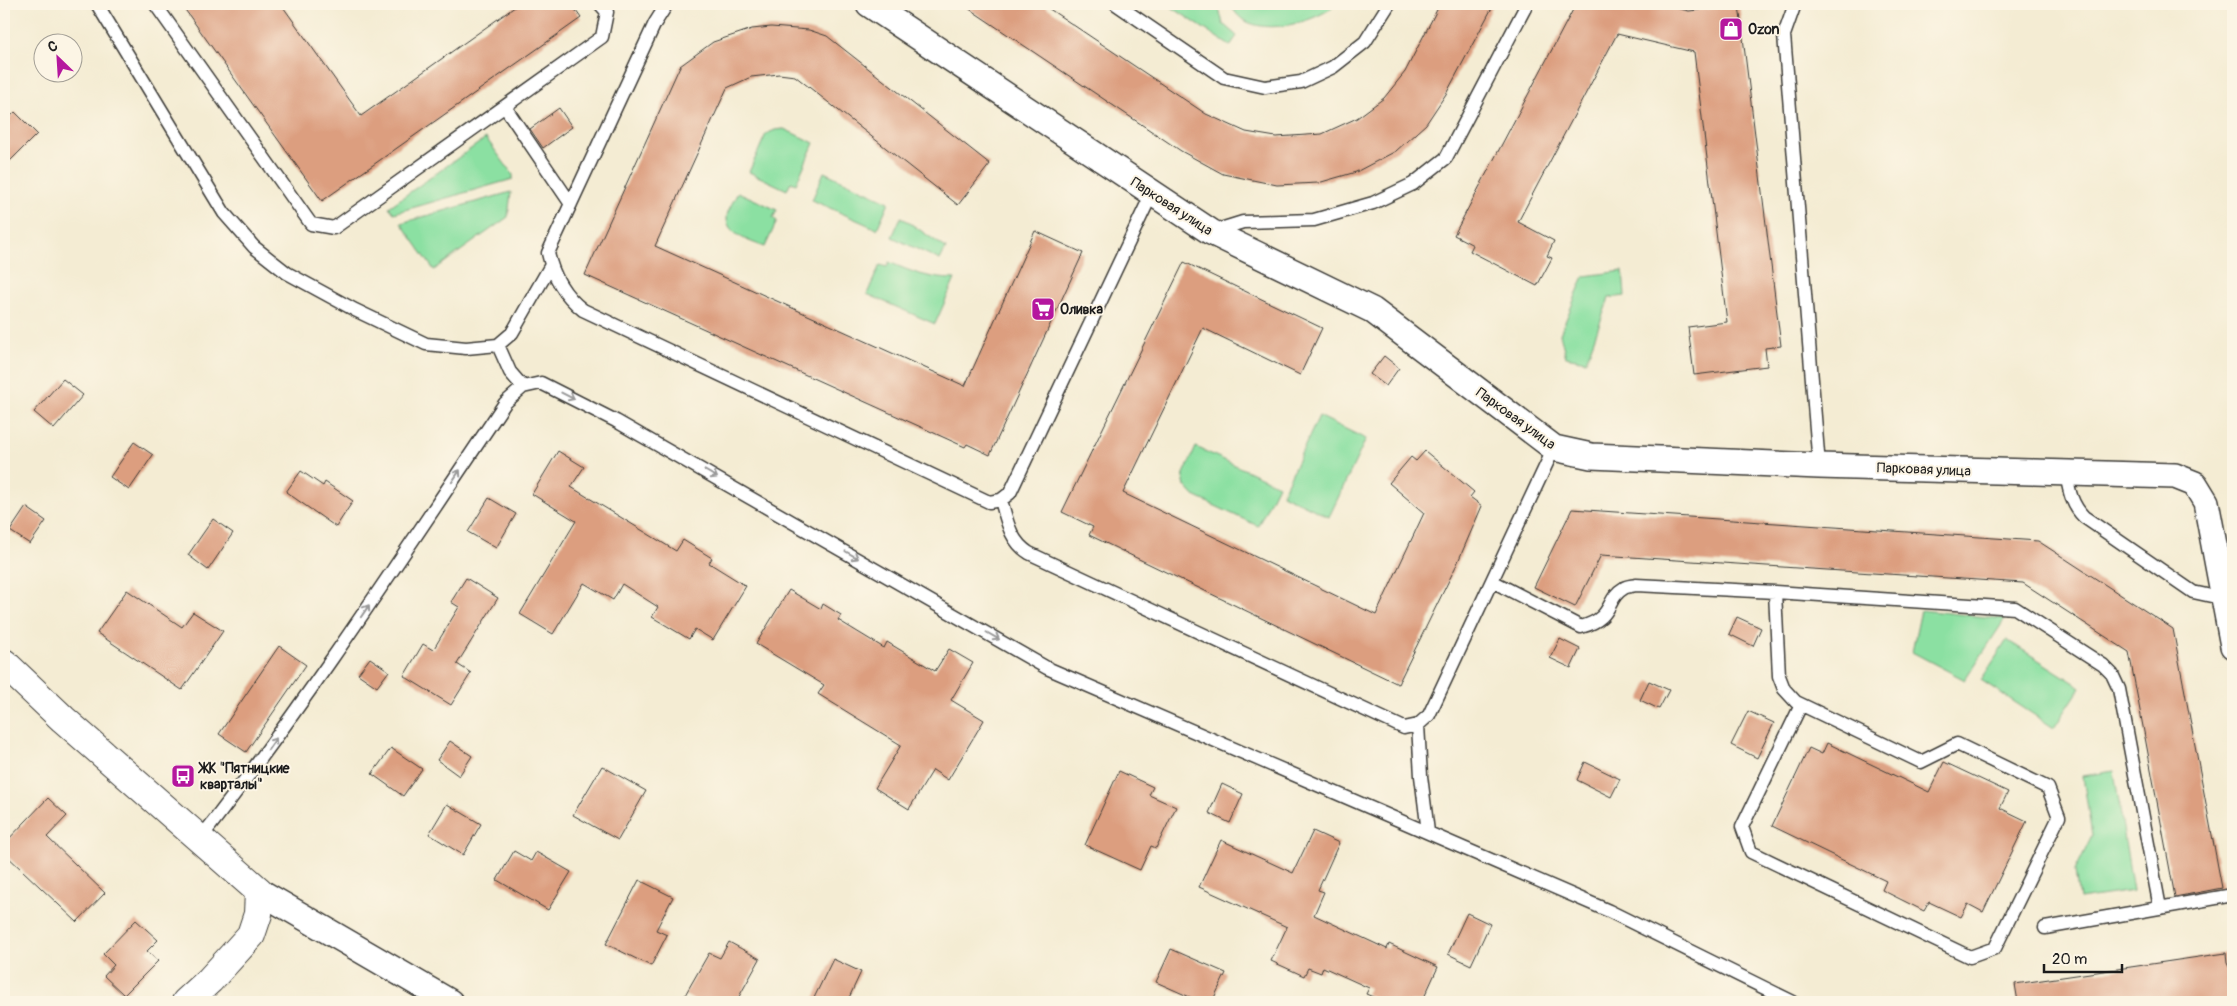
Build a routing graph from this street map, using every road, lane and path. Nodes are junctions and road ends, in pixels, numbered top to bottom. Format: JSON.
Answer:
{"nodes":[{"id":1,"x":97,"y":4,"type":"edge"},
{"id":2,"x":155,"y":4,"type":"edge"},
{"id":3,"x":600,"y":4,"type":"edge"},
{"id":4,"x":667,"y":4,"type":"edge"},
{"id":5,"x":869,"y":4,"type":"edge"},
{"id":6,"x":1116,"y":4,"type":"edge"},
{"id":7,"x":1389,"y":4,"type":"edge"},
{"id":8,"x":1527,"y":4,"type":"edge"},
{"id":9,"x":1795,"y":4,"type":"edge"},
{"id":10,"x":505,"y":107,"type":"junction"},
{"id":11,"x":1152,"y":193,"type":"junction"},
{"id":12,"x":571,"y":204,"type":"junction"},
{"id":13,"x":1211,"y":232,"type":"junction"},
{"id":14,"x":551,"y":265,"type":"junction"},
{"id":15,"x":498,"y":345,"type":"junction"},
{"id":16,"x":523,"y":387,"type":"junction"},
{"id":17,"x":1554,"y":448,"type":"junction"},
{"id":18,"x":1819,"y":466,"type":"junction"},
{"id":19,"x":2066,"y":473,"type":"junction"},
{"id":20,"x":1001,"y":500,"type":"junction"},
{"id":21,"x":1492,"y":581,"type":"junction"},
{"id":22,"x":1775,"y":592,"type":"junction"},
{"id":23,"x":2225,"y":599,"type":"junction"},
{"id":24,"x":2233,"y":646,"type":"edge"},
{"id":25,"x":4,"y":663,"type":"edge"},
{"id":26,"x":1802,"y":705,"type":"junction"},
{"id":27,"x":1418,"y":725,"type":"junction"},
{"id":28,"x":1428,"y":832,"type":"junction"},
{"id":29,"x":200,"y":839,"type":"junction"},
{"id":30,"x":259,"y":891,"type":"junction"},
{"id":31,"x":2233,"y":895,"type":"edge"},
{"id":32,"x":2160,"y":908,"type":"junction"},
{"id":33,"x":2045,"y":928,"type":"dead end"},
{"id":34,"x":186,"y":1002,"type":"edge"},
{"id":35,"x":450,"y":1002,"type":"edge"},
{"id":36,"x":1793,"y":1002,"type":"edge"}],
"edges":[{"from":1,"to":15,"type":"lane"},
{"from":2,"to":10,"type":"lane"},
{"from":3,"to":10,"type":"lane"},
{"from":4,"to":12,"type":"lane"},
{"from":5,"to":11,"type":"street","name":"Парковая улица"},
{"from":6,"to":7,"type":"lane"},
{"from":8,"to":13,"type":"lane"},
{"from":9,"to":18,"type":"lane"},
{"from":10,"to":12,"type":"lane"},
{"from":11,"to":13,"type":"street","name":"Парковая улица"},
{"from":11,"to":20,"type":"lane"},
{"from":12,"to":14,"type":"lane"},
{"from":13,"to":17,"type":"street","name":"Парковая улица"},
{"from":14,"to":15,"type":"lane"},
{"from":14,"to":20,"type":"lane"},
{"from":15,"to":16,"type":"lane"},
{"from":16,"to":28,"type":"lane","one_way":true},
{"from":29,"to":16,"type":"lane","one_way":true},
{"from":17,"to":18,"type":"street","name":"Парковая улица"},
{"from":17,"to":21,"type":"lane"},
{"from":18,"to":19,"type":"street","name":"Парковая улица"},
{"from":19,"to":23,"type":"lane"},
{"from":19,"to":23,"type":"street","name":"Парковая улица"},
{"from":20,"to":27,"type":"lane"},
{"from":21,"to":22,"type":"lane"},
{"from":21,"to":27,"type":"lane"},
{"from":22,"to":26,"type":"lane"},
{"from":22,"to":32,"type":"lane"},
{"from":23,"to":24,"type":"street","name":"Парковая улица"},
{"from":25,"to":29,"type":"street"},
{"from":26,"to":26,"type":"lane"},
{"from":27,"to":28,"type":"lane"},
{"from":28,"to":36,"type":"lane"},
{"from":29,"to":30,"type":"street"},
{"from":30,"to":34,"type":"street"},
{"from":30,"to":35,"type":"street"},
{"from":31,"to":32,"type":"lane"},
{"from":32,"to":33,"type":"lane"}]}
